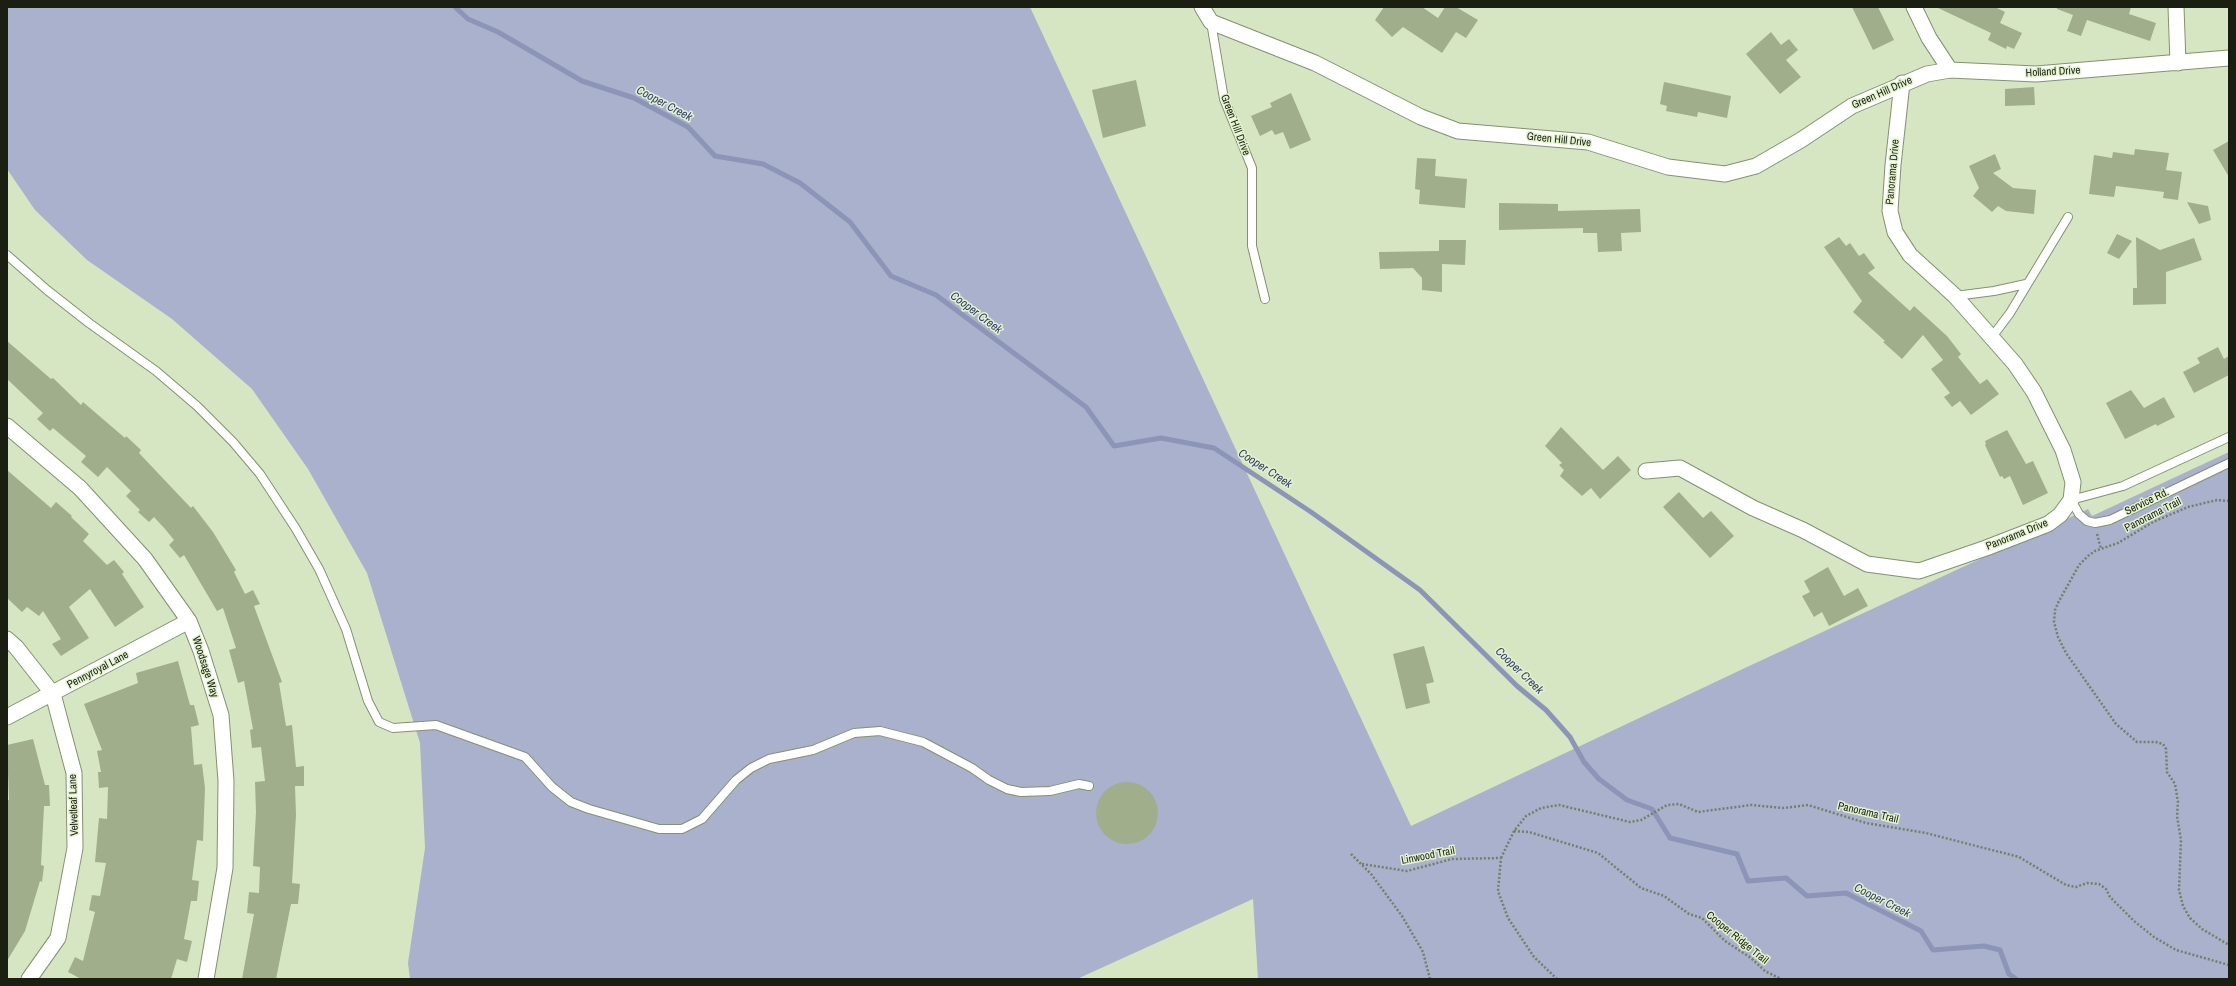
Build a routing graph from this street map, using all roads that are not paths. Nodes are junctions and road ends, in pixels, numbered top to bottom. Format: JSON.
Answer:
{"nodes":[{"id":1,"x":1202,"y":7,"type":"edge"},
{"id":2,"x":1914,"y":7,"type":"edge"},
{"id":3,"x":2176,"y":7,"type":"edge"},
{"id":4,"x":1210,"y":22,"type":"junction"},
{"id":5,"x":2229,"y":58,"type":"edge"},
{"id":6,"x":2178,"y":62,"type":"junction"},
{"id":7,"x":1950,"y":70,"type":"junction"},
{"id":8,"x":1902,"y":83,"type":"junction"},
{"id":9,"x":2068,"y":217,"type":"dead end"},
{"id":10,"x":7,"y":255,"type":"edge"},
{"id":11,"x":2026,"y":284,"type":"junction"},
{"id":12,"x":1955,"y":296,"type":"junction"},
{"id":13,"x":1265,"y":299,"type":"dead end"},
{"id":14,"x":1992,"y":338,"type":"junction"},
{"id":15,"x":7,"y":426,"type":"edge"},
{"id":16,"x":2229,"y":437,"type":"edge"},
{"id":17,"x":2229,"y":463,"type":"edge"},
{"id":18,"x":1646,"y":471,"type":"dead end"},
{"id":19,"x":2070,"y":500,"type":"junction"},
{"id":20,"x":189,"y":621,"type":"junction"},
{"id":21,"x":7,"y":639,"type":"edge"},
{"id":22,"x":53,"y":694,"type":"junction"},
{"id":23,"x":7,"y":717,"type":"edge"},
{"id":24,"x":1089,"y":786,"type":"dead end"},
{"id":25,"x":28,"y":979,"type":"edge"},
{"id":26,"x":206,"y":979,"type":"edge"}],
"edges":[{"from":1,"to":4,"type":"street","name":"Green Hill Drive"},
{"from":2,"to":7,"type":"street"},
{"from":3,"to":6,"type":"street"},
{"from":4,"to":8,"type":"street","name":"Green Hill Drive"},
{"from":4,"to":13,"type":"lane","name":"Green Hill Drive"},
{"from":5,"to":6,"type":"street","name":"Holland Drive"},
{"from":6,"to":7,"type":"street","name":"Holland Drive"},
{"from":7,"to":8,"type":"street","name":"Green Hill Drive"},
{"from":8,"to":12,"type":"street","name":"Panorama Drive"},
{"from":9,"to":11,"type":"lane"},
{"from":10,"to":24,"type":"lane"},
{"from":11,"to":12,"type":"lane"},
{"from":11,"to":14,"type":"lane"},
{"from":12,"to":14,"type":"street","name":"Panorama Drive"},
{"from":14,"to":19,"type":"street","name":"Panorama Drive"},
{"from":15,"to":20,"type":"street","name":"Woodsage Way"},
{"from":16,"to":19,"type":"lane"},
{"from":17,"to":19,"type":"lane","name":"Service Rd."},
{"from":18,"to":19,"type":"street","name":"Panorama Drive"},
{"from":20,"to":22,"type":"street","name":"Pennyroyal Lane"},
{"from":20,"to":26,"type":"street","name":"Woodsage Way"},
{"from":21,"to":22,"type":"street","name":"Velvetleaf Lane"},
{"from":22,"to":23,"type":"street","name":"Pennyroyal Lane"},
{"from":22,"to":25,"type":"street","name":"Velvetleaf Lane"}]}
